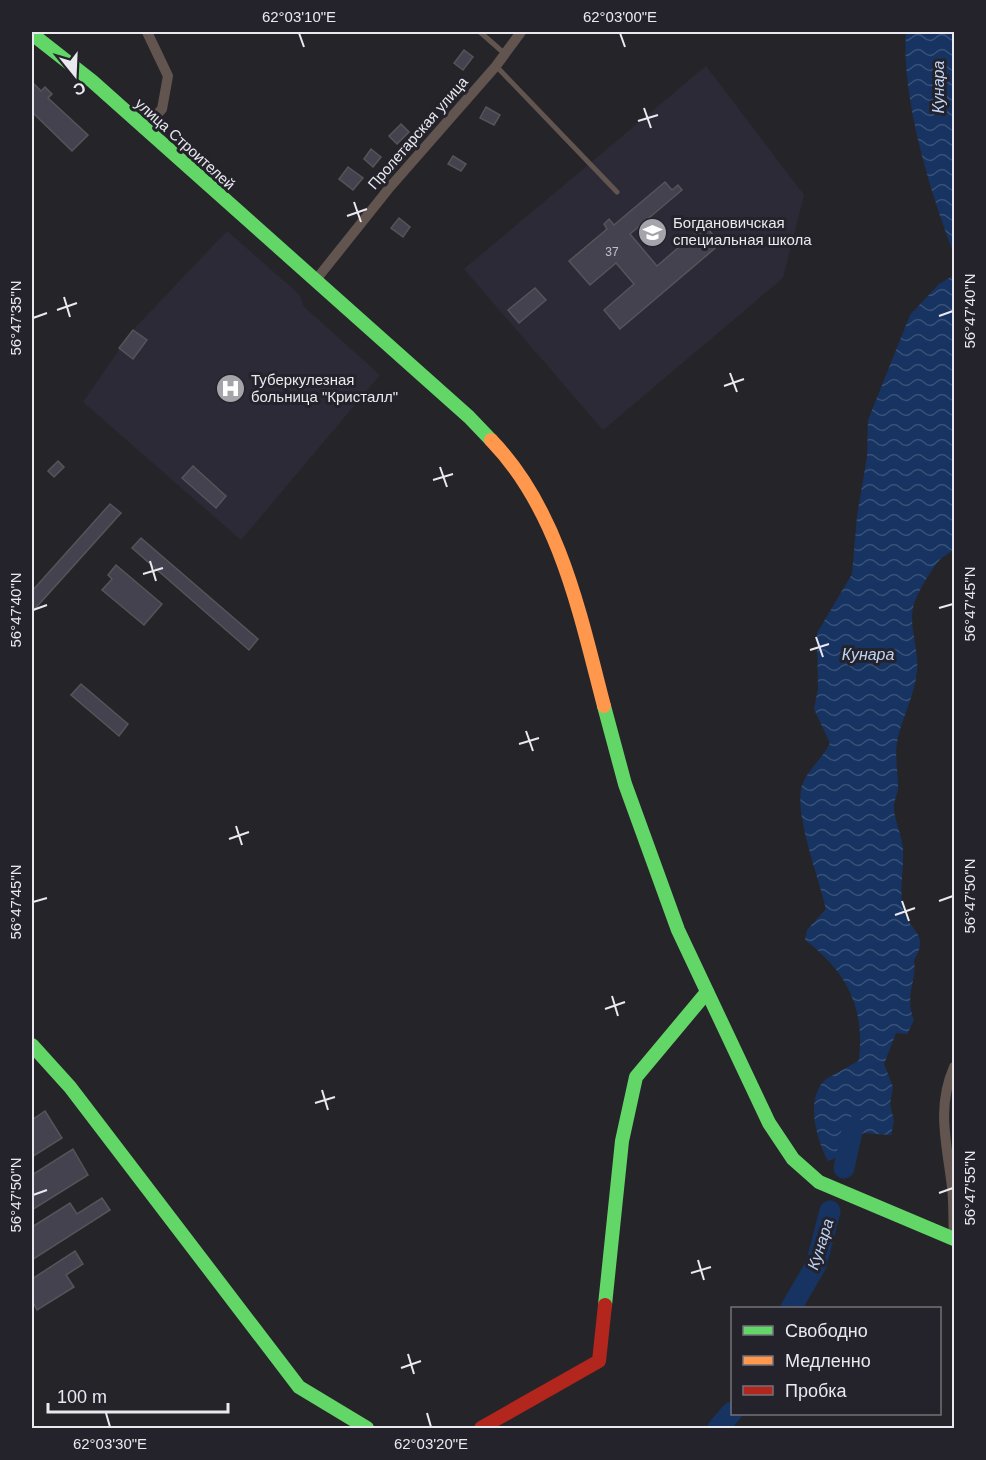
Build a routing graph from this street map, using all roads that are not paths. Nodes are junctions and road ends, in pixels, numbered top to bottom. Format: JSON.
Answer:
{"nodes":[{"id":1,"x":147,"y":32,"type":"edge"},
{"id":2,"x":480,"y":32,"type":"edge"},
{"id":3,"x":521,"y":32,"type":"edge"},
{"id":4,"x":32,"y":34,"type":"edge"},
{"id":5,"x":505,"y":54,"type":"junction"},
{"id":6,"x":496,"y":66,"type":"junction"},
{"id":7,"x":143,"y":129,"type":"junction"},
{"id":8,"x":617,"y":192,"type":"dead end"},
{"id":9,"x":315,"y":281,"type":"junction"},
{"id":10,"x":707,"y":992,"type":"junction"},
{"id":11,"x":32,"y":1045,"type":"edge"},
{"id":12,"x":954,"y":1067,"type":"edge"},
{"id":13,"x":954,"y":1239,"type":"edge"},
{"id":14,"x":367,"y":1428,"type":"edge"},
{"id":15,"x":481,"y":1428,"type":"edge"}],
"edges":[{"from":1,"to":7,"type":"street"},
{"from":2,"to":5,"type":"lane"},
{"from":3,"to":5,"type":"street","name":"Пролетарская улица"},
{"from":4,"to":7,"type":"street","name":"улица Строителей"},
{"from":5,"to":6,"type":"street","name":"Пролетарская улица"},
{"from":6,"to":8,"type":"lane"},
{"from":6,"to":9,"type":"street","name":"Пролетарская улица"},
{"from":7,"to":9,"type":"street","name":"улица Строителей"},
{"from":9,"to":10,"type":"street","name":"улица Строителей"},
{"from":10,"to":13,"type":"street","name":"улица Строителей"},
{"from":10,"to":15,"type":"street"},
{"from":11,"to":14,"type":"street"},
{"from":12,"to":13,"type":"street"}]}
